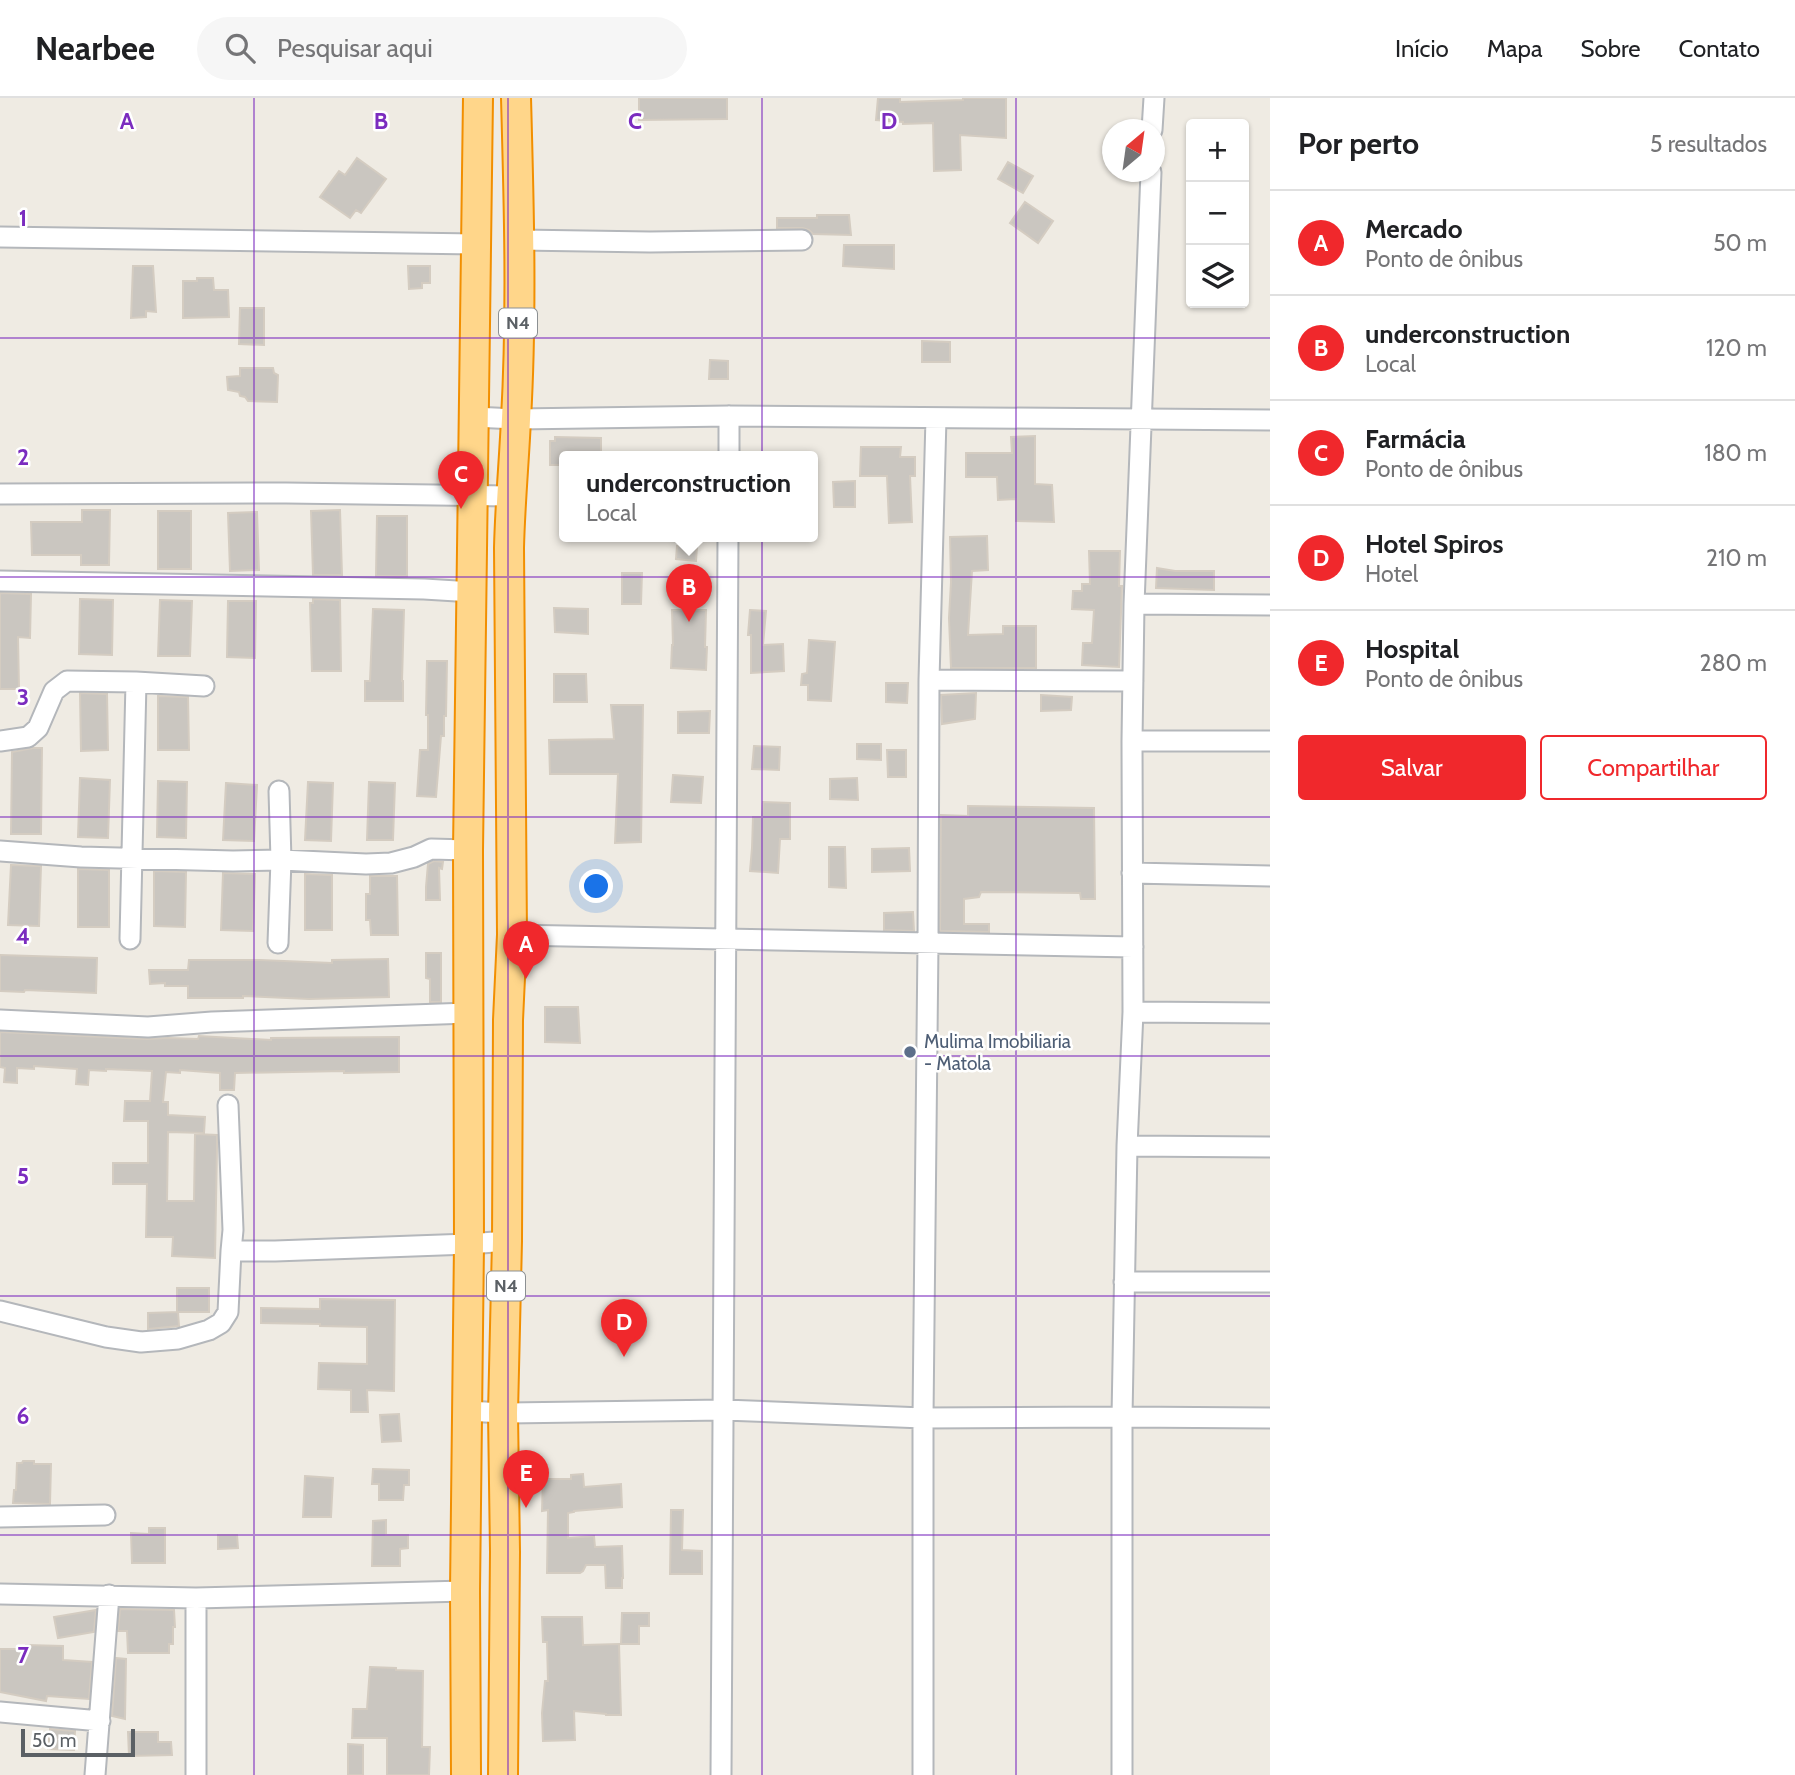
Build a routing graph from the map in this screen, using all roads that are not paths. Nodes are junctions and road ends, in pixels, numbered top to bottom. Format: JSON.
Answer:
{"nodes":[{"id":1,"x":478,"y":98,"type":"edge"},
{"id":2,"x":516,"y":98,"type":"edge"},
{"id":3,"x":1154,"y":98,"type":"edge"},
{"id":4,"x":1153,"y":119,"type":"edge"},
{"id":5,"x":1151,"y":182,"type":"edge"},
{"id":6,"x":0,"y":237,"type":"edge"},
{"id":7,"x":520,"y":240,"type":"junction"},
{"id":8,"x":802,"y":240,"type":"dead end"},
{"id":9,"x":476,"y":244,"type":"junction"},
{"id":10,"x":729,"y":416,"type":"junction"},
{"id":11,"x":474,"y":418,"type":"junction"},
{"id":12,"x":936,"y":418,"type":"junction"},
{"id":13,"x":516,"y":419,"type":"junction"},
{"id":14,"x":1141,"y":419,"type":"junction"},
{"id":15,"x":1270,"y":420,"type":"edge"},
{"id":16,"x":729,"y":451,"type":"edge"},
{"id":17,"x":0,"y":494,"type":"edge"},
{"id":18,"x":474,"y":495,"type":"junction"},
{"id":19,"x":510,"y":496,"type":"junction"},
{"id":20,"x":728,"y":542,"type":"edge"},
{"id":21,"x":0,"y":581,"type":"edge"},
{"id":22,"x":473,"y":592,"type":"junction"},
{"id":23,"x":1134,"y":604,"type":"junction"},
{"id":24,"x":1270,"y":605,"type":"edge"},
{"id":25,"x":929,"y":680,"type":"junction"},
{"id":26,"x":1133,"y":681,"type":"junction"},
{"id":27,"x":136,"y":682,"type":"junction"},
{"id":28,"x":204,"y":685,"type":"dead end"},
{"id":29,"x":0,"y":741,"type":"edge"},
{"id":30,"x":1132,"y":741,"type":"junction"},
{"id":31,"x":1270,"y":741,"type":"edge"},
{"id":32,"x":279,"y":791,"type":"dead end"},
{"id":33,"x":468,"y":850,"type":"junction"},
{"id":34,"x":0,"y":851,"type":"edge"},
{"id":35,"x":132,"y":859,"type":"junction"},
{"id":36,"x":281,"y":860,"type":"junction"},
{"id":37,"x":1132,"y":873,"type":"junction"},
{"id":38,"x":1270,"y":876,"type":"edge"},
{"id":39,"x":512,"y":935,"type":"junction"},
{"id":40,"x":130,"y":939,"type":"dead end"},
{"id":41,"x":727,"y":940,"type":"junction"},
{"id":42,"x":278,"y":943,"type":"dead end"},
{"id":43,"x":928,"y":943,"type":"junction"},
{"id":44,"x":1133,"y":947,"type":"junction"},
{"id":45,"x":1133,"y":1012,"type":"junction"},
{"id":46,"x":469,"y":1013,"type":"junction"},
{"id":47,"x":1270,"y":1013,"type":"edge"},
{"id":48,"x":0,"y":1020,"type":"edge"},
{"id":49,"x":228,"y":1105,"type":"dead end"},
{"id":50,"x":1127,"y":1146,"type":"junction"},
{"id":51,"x":1270,"y":1147,"type":"edge"},
{"id":52,"x":507,"y":1241,"type":"junction"},
{"id":53,"x":469,"y":1244,"type":"junction"},
{"id":54,"x":231,"y":1251,"type":"junction"},
{"id":55,"x":1124,"y":1282,"type":"junction"},
{"id":56,"x":1270,"y":1282,"type":"edge"},
{"id":57,"x":0,"y":1311,"type":"edge"},
{"id":58,"x":467,"y":1410,"type":"junction"},
{"id":59,"x":724,"y":1410,"type":"junction"},
{"id":60,"x":503,"y":1413,"type":"junction"},
{"id":61,"x":1122,"y":1417,"type":"junction"},
{"id":62,"x":923,"y":1418,"type":"junction"},
{"id":63,"x":1270,"y":1418,"type":"edge"},
{"id":64,"x":105,"y":1514,"type":"dead end"},
{"id":65,"x":0,"y":1517,"type":"edge"},
{"id":66,"x":465,"y":1591,"type":"junction"},
{"id":67,"x":0,"y":1594,"type":"edge"},
{"id":68,"x":110,"y":1595,"type":"junction"},
{"id":69,"x":196,"y":1598,"type":"junction"},
{"id":70,"x":0,"y":1712,"type":"edge"},
{"id":71,"x":100,"y":1721,"type":"junction"},
{"id":72,"x":95,"y":1775,"type":"edge"},
{"id":73,"x":196,"y":1775,"type":"edge"},
{"id":74,"x":466,"y":1775,"type":"edge"},
{"id":75,"x":503,"y":1775,"type":"edge"},
{"id":76,"x":721,"y":1775,"type":"edge"},
{"id":77,"x":923,"y":1775,"type":"edge"},
{"id":78,"x":1122,"y":1775,"type":"edge"}],
"edges":[{"from":1,"to":9,"type":"highway","number":"N4"},
{"from":2,"to":7,"type":"highway","number":"N4"},
{"from":3,"to":4,"type":"street"},
{"from":5,"to":14,"type":"street"},
{"from":6,"to":9,"type":"street"},
{"from":7,"to":8,"type":"street"},
{"from":7,"to":13,"type":"highway","number":"N4"},
{"from":9,"to":11,"type":"highway","number":"N4"},
{"from":10,"to":12,"type":"street"},
{"from":10,"to":13,"type":"street"},
{"from":10,"to":16,"type":"street"},
{"from":11,"to":13,"type":"street"},
{"from":11,"to":18,"type":"highway","number":"N4"},
{"from":12,"to":14,"type":"street"},
{"from":12,"to":25,"type":"street"},
{"from":13,"to":19,"type":"highway","number":"N4"},
{"from":14,"to":15,"type":"street"},
{"from":14,"to":23,"type":"street"},
{"from":17,"to":18,"type":"street"},
{"from":18,"to":19,"type":"street"},
{"from":18,"to":22,"type":"highway","number":"N4"},
{"from":19,"to":39,"type":"highway","number":"N4"},
{"from":20,"to":41,"type":"street"},
{"from":21,"to":22,"type":"street"},
{"from":22,"to":33,"type":"highway","number":"N4"},
{"from":23,"to":24,"type":"street"},
{"from":23,"to":26,"type":"street"},
{"from":25,"to":26,"type":"street"},
{"from":25,"to":43,"type":"street"},
{"from":26,"to":30,"type":"street"},
{"from":27,"to":28,"type":"street"},
{"from":27,"to":29,"type":"street"},
{"from":27,"to":35,"type":"street"},
{"from":30,"to":31,"type":"street"},
{"from":30,"to":37,"type":"street"},
{"from":32,"to":36,"type":"street"},
{"from":33,"to":36,"type":"street"},
{"from":33,"to":46,"type":"highway","number":"N4"},
{"from":34,"to":35,"type":"street"},
{"from":35,"to":36,"type":"street"},
{"from":35,"to":40,"type":"street"},
{"from":36,"to":42,"type":"street"},
{"from":37,"to":38,"type":"street"},
{"from":37,"to":44,"type":"street"},
{"from":39,"to":41,"type":"street"},
{"from":39,"to":52,"type":"highway","number":"N4"},
{"from":41,"to":43,"type":"street"},
{"from":41,"to":59,"type":"street"},
{"from":43,"to":44,"type":"street"},
{"from":43,"to":62,"type":"street"},
{"from":44,"to":45,"type":"street"},
{"from":45,"to":47,"type":"street"},
{"from":45,"to":50,"type":"street"},
{"from":46,"to":48,"type":"street"},
{"from":46,"to":53,"type":"highway","number":"N4"},
{"from":49,"to":54,"type":"street"},
{"from":50,"to":51,"type":"street"},
{"from":50,"to":55,"type":"street"},
{"from":52,"to":53,"type":"street"},
{"from":52,"to":60,"type":"highway","number":"N4"},
{"from":53,"to":54,"type":"street"},
{"from":53,"to":58,"type":"highway","number":"N4"},
{"from":54,"to":57,"type":"street"},
{"from":55,"to":56,"type":"street"},
{"from":55,"to":61,"type":"street"},
{"from":58,"to":60,"type":"street"},
{"from":58,"to":66,"type":"highway","number":"N4"},
{"from":59,"to":60,"type":"street"},
{"from":59,"to":62,"type":"street"},
{"from":59,"to":76,"type":"street"},
{"from":60,"to":75,"type":"highway","number":"N4"},
{"from":61,"to":62,"type":"street"},
{"from":61,"to":63,"type":"street"},
{"from":61,"to":78,"type":"street"},
{"from":62,"to":77,"type":"street"},
{"from":64,"to":65,"type":"street"},
{"from":66,"to":69,"type":"street"},
{"from":66,"to":74,"type":"highway","number":"N4"},
{"from":67,"to":68,"type":"street"},
{"from":68,"to":69,"type":"street"},
{"from":68,"to":71,"type":"street"},
{"from":69,"to":73,"type":"street"},
{"from":70,"to":71,"type":"street"},
{"from":71,"to":72,"type":"street"}]}
